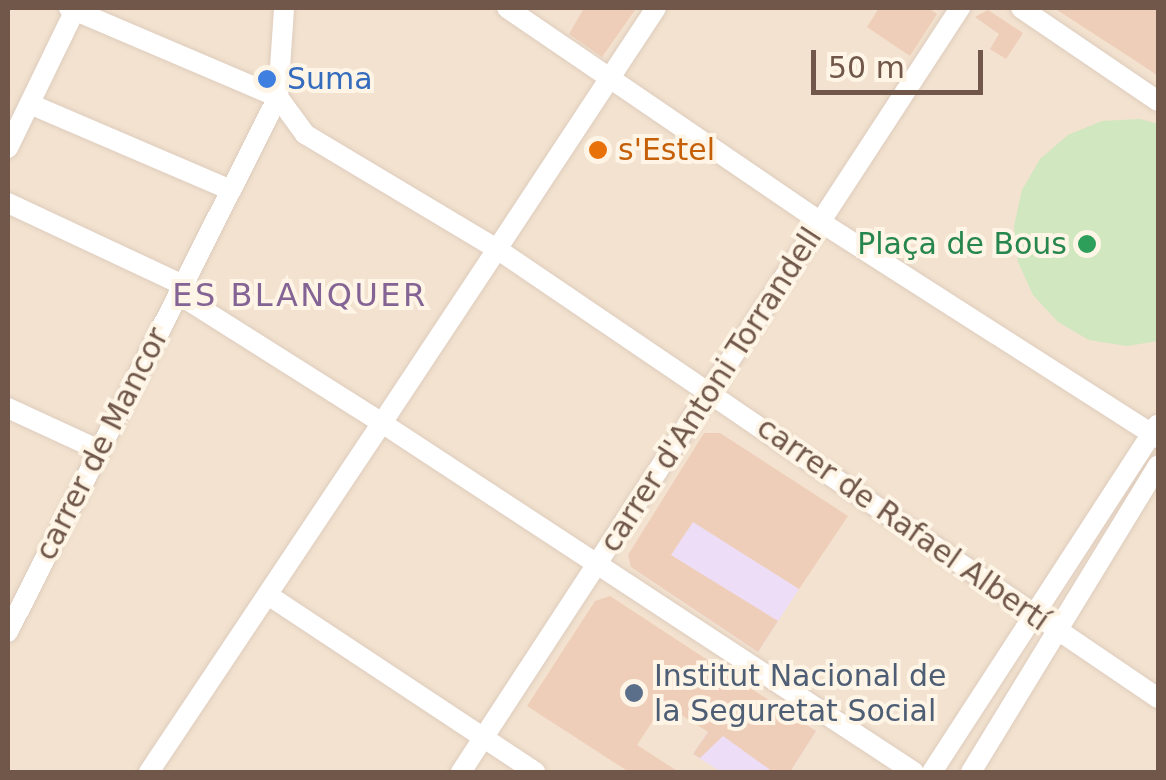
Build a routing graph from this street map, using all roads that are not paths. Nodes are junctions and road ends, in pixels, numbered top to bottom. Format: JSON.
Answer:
{"nodes":[{"id":1,"x":284,"y":8,"type":"edge"},
{"id":2,"x":508,"y":8,"type":"edge"},
{"id":3,"x":656,"y":8,"type":"edge"},
{"id":4,"x":960,"y":8,"type":"edge"},
{"id":5,"x":1021,"y":8,"type":"edge"},
{"id":6,"x":72,"y":9,"type":"edge"},
{"id":7,"x":610,"y":79,"type":"junction"},
{"id":8,"x":278,"y":97,"type":"junction"},
{"id":9,"x":1158,"y":101,"type":"edge"},
{"id":10,"x":30,"y":104,"type":"junction"},
{"id":11,"x":8,"y":148,"type":"edge"},
{"id":12,"x":231,"y":190,"type":"junction"},
{"id":13,"x":8,"y":203,"type":"edge"},
{"id":14,"x":819,"y":221,"type":"junction"},
{"id":15,"x":497,"y":250,"type":"junction"},
{"id":16,"x":180,"y":290,"type":"junction"},
{"id":17,"x":710,"y":390,"type":"junction"},
{"id":18,"x":8,"y":408,"type":"edge"},
{"id":19,"x":382,"y":423,"type":"junction"},
{"id":20,"x":1156,"y":432,"type":"edge"},
{"id":21,"x":99,"y":450,"type":"junction"},
{"id":22,"x":1158,"y":466,"type":"edge"},
{"id":23,"x":599,"y":566,"type":"junction"},
{"id":24,"x":271,"y":597,"type":"junction"},
{"id":25,"x":1034,"y":616,"type":"junction"},
{"id":26,"x":8,"y":632,"type":"edge"},
{"id":27,"x":1058,"y":632,"type":"junction"},
{"id":28,"x":1158,"y":698,"type":"edge"},
{"id":29,"x":483,"y":738,"type":"junction"},
{"id":30,"x":157,"y":770,"type":"edge"},
{"id":31,"x":461,"y":772,"type":"edge"},
{"id":32,"x":535,"y":772,"type":"edge"},
{"id":33,"x":914,"y":772,"type":"edge"},
{"id":34,"x":932,"y":772,"type":"edge"},
{"id":35,"x":972,"y":772,"type":"edge"}],
"edges":[{"from":1,"to":8,"type":"street"},
{"from":2,"to":7,"type":"street"},
{"from":3,"to":7,"type":"street"},
{"from":4,"to":14,"type":"street","name":"carrer d'Antoni Torrandell"},
{"from":5,"to":9,"type":"street"},
{"from":6,"to":8,"type":"street"},
{"from":6,"to":10,"type":"street"},
{"from":7,"to":14,"type":"street"},
{"from":7,"to":15,"type":"street"},
{"from":8,"to":12,"type":"street","name":"carrer de Mancor"},
{"from":8,"to":15,"type":"street","name":"carrer de Rafael Albertí"},
{"from":10,"to":11,"type":"street"},
{"from":10,"to":12,"type":"street"},
{"from":12,"to":16,"type":"street","name":"carrer de Mancor"},
{"from":13,"to":16,"type":"street"},
{"from":14,"to":17,"type":"street","name":"carrer d'Antoni Torrandell"},
{"from":14,"to":20,"type":"street"},
{"from":15,"to":17,"type":"street","name":"carrer de Rafael Albertí"},
{"from":15,"to":19,"type":"street"},
{"from":16,"to":19,"type":"street"},
{"from":16,"to":21,"type":"street","name":"carrer de Mancor"},
{"from":17,"to":23,"type":"street","name":"carrer d'Antoni Torrandell"},
{"from":17,"to":25,"type":"street","name":"carrer de Rafael Albertí"},
{"from":18,"to":21,"type":"street"},
{"from":19,"to":23,"type":"street"},
{"from":19,"to":24,"type":"street"},
{"from":20,"to":25,"type":"street"},
{"from":21,"to":26,"type":"street","name":"carrer de Mancor"},
{"from":22,"to":27,"type":"street"},
{"from":23,"to":29,"type":"street","name":"carrer d'Antoni Torrandell"},
{"from":23,"to":33,"type":"street"},
{"from":24,"to":29,"type":"street"},
{"from":24,"to":30,"type":"street"},
{"from":25,"to":27,"type":"street","name":"carrer de Rafael Albertí"},
{"from":25,"to":34,"type":"street"},
{"from":27,"to":28,"type":"street","name":"carrer de Rafael Albertí"},
{"from":27,"to":35,"type":"street"},
{"from":29,"to":31,"type":"street","name":"carrer d'Antoni Torrandell"},
{"from":29,"to":32,"type":"street"}]}
